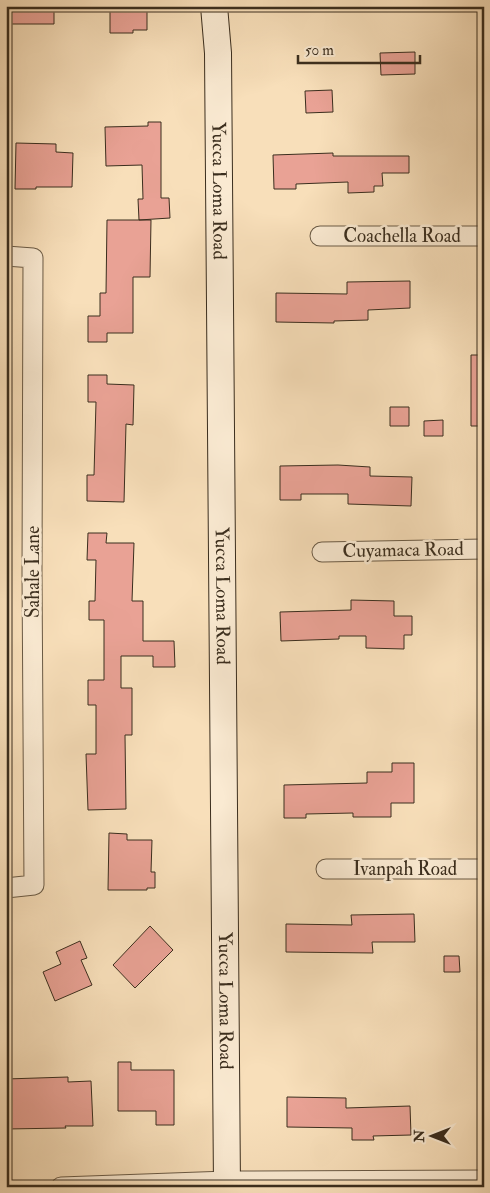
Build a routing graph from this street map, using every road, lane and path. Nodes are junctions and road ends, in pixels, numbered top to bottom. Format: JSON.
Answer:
{"nodes":[{"id":1,"x":214,"y":6,"type":"edge"},
{"id":2,"x":320,"y":236,"type":"dead end"},
{"id":3,"x":484,"y":236,"type":"edge"},
{"id":4,"x":6,"y":256,"type":"edge"},
{"id":5,"x":484,"y":549,"type":"edge"},
{"id":6,"x":322,"y":552,"type":"dead end"},
{"id":7,"x":326,"y":869,"type":"dead end"},
{"id":8,"x":484,"y":869,"type":"edge"},
{"id":9,"x":6,"y":888,"type":"edge"},
{"id":10,"x":484,"y":1180,"type":"edge"},
{"id":11,"x":227,"y":1184,"type":"edge"},
{"id":12,"x":61,"y":1187,"type":"edge"}],
"edges":[{"from":1,"to":11,"type":"main road","name":"Yucca Loma Road"},
{"from":2,"to":3,"type":"street","name":"Coachella Road"},
{"from":4,"to":9,"type":"street","name":"Sahale Lane"},
{"from":5,"to":6,"type":"street","name":"Cuyamaca Road"},
{"from":7,"to":8,"type":"street","name":"Ivanpah Road"},
{"from":10,"to":11,"type":"street"},
{"from":11,"to":12,"type":"street"}]}
